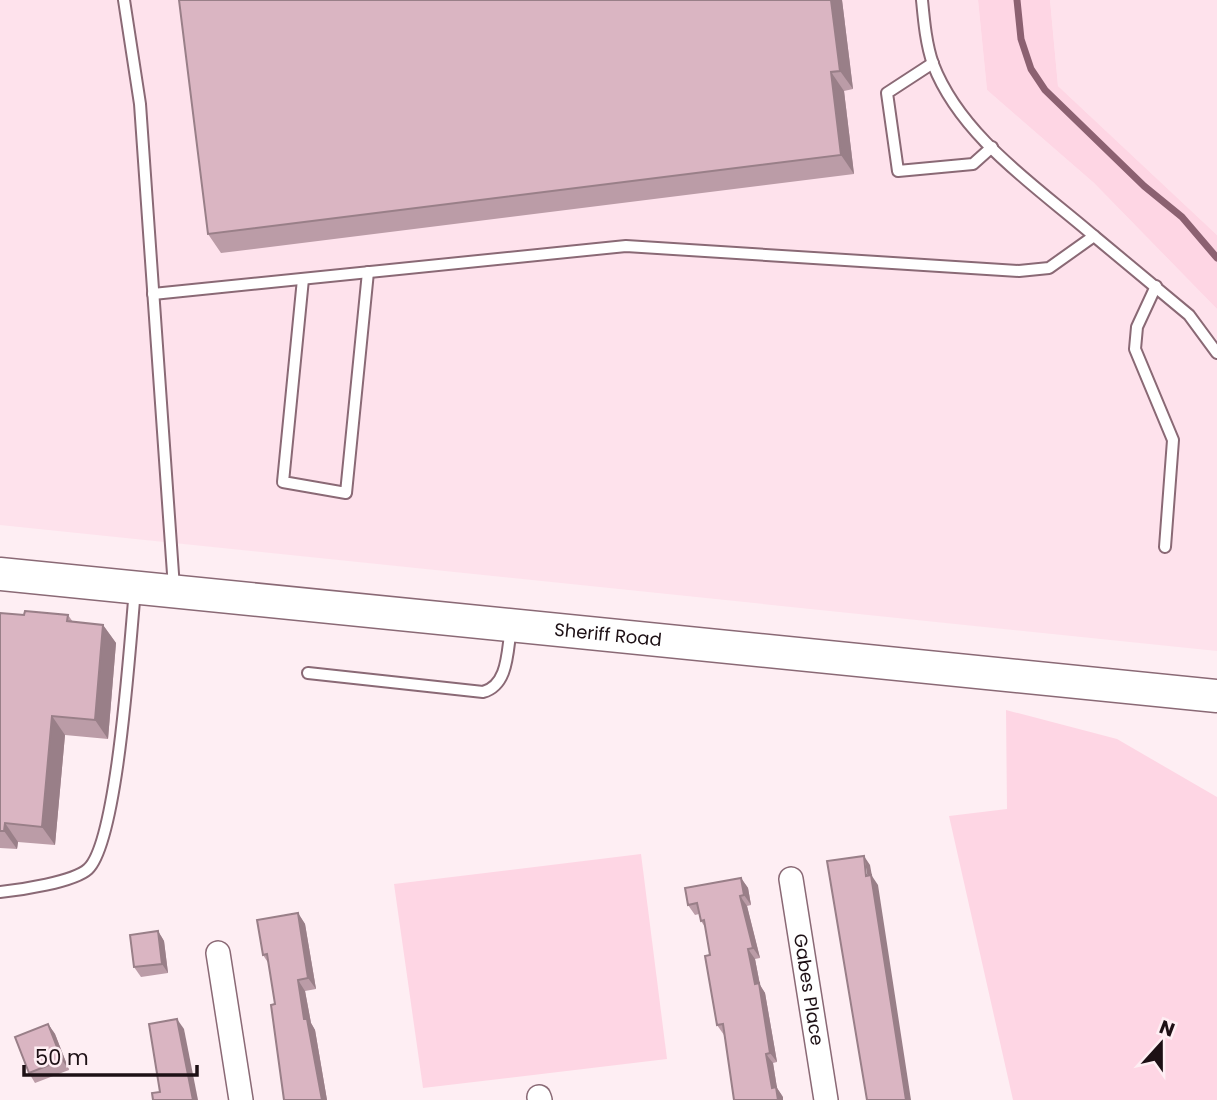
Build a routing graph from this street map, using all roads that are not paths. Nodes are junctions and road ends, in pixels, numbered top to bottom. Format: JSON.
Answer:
{"nodes":[{"id":1,"x":124,"y":0,"type":"edge"},
{"id":2,"x":922,"y":0,"type":"edge"},
{"id":3,"x":933,"y":63,"type":"junction"},
{"id":4,"x":992,"y":147,"type":"junction"},
{"id":5,"x":1094,"y":236,"type":"junction"},
{"id":6,"x":368,"y":272,"type":"junction"},
{"id":7,"x":303,"y":279,"type":"junction"},
{"id":8,"x":1156,"y":286,"type":"junction"},
{"id":9,"x":153,"y":294,"type":"junction"},
{"id":10,"x":1217,"y":353,"type":"edge"},
{"id":11,"x":1166,"y":547,"type":"dead end"},
{"id":12,"x":0,"y":574,"type":"edge"},
{"id":13,"x":135,"y":587,"type":"junction"},
{"id":14,"x":174,"y":591,"type":"junction"},
{"id":15,"x":511,"y":625,"type":"junction"},
{"id":16,"x":308,"y":673,"type":"dead end"},
{"id":17,"x":1217,"y":696,"type":"edge"},
{"id":18,"x":791,"y":879,"type":"dead end"},
{"id":19,"x":0,"y":892,"type":"edge"},
{"id":20,"x":218,"y":953,"type":"dead end"},
{"id":21,"x":242,"y":1100,"type":"edge"},
{"id":22,"x":826,"y":1100,"type":"edge"}],
"edges":[{"from":1,"to":9,"type":"lane"},
{"from":2,"to":3,"type":"lane"},
{"from":3,"to":4,"type":"lane"},
{"from":3,"to":4,"type":"lane"},
{"from":4,"to":5,"type":"lane"},
{"from":5,"to":6,"type":"lane"},
{"from":5,"to":8,"type":"lane"},
{"from":6,"to":7,"type":"lane"},
{"from":6,"to":7,"type":"lane"},
{"from":7,"to":9,"type":"lane"},
{"from":8,"to":10,"type":"lane"},
{"from":8,"to":11,"type":"lane"},
{"from":9,"to":14,"type":"lane"},
{"from":12,"to":13,"type":"main road","name":"Sheriff Road"},
{"from":13,"to":14,"type":"main road","name":"Sheriff Road"},
{"from":13,"to":19,"type":"lane"},
{"from":14,"to":15,"type":"main road","name":"Sheriff Road"},
{"from":15,"to":16,"type":"lane"},
{"from":15,"to":17,"type":"main road","name":"Sheriff Road"},
{"from":18,"to":22,"type":"street","name":"Gabes Place"},
{"from":20,"to":21,"type":"street"}]}
